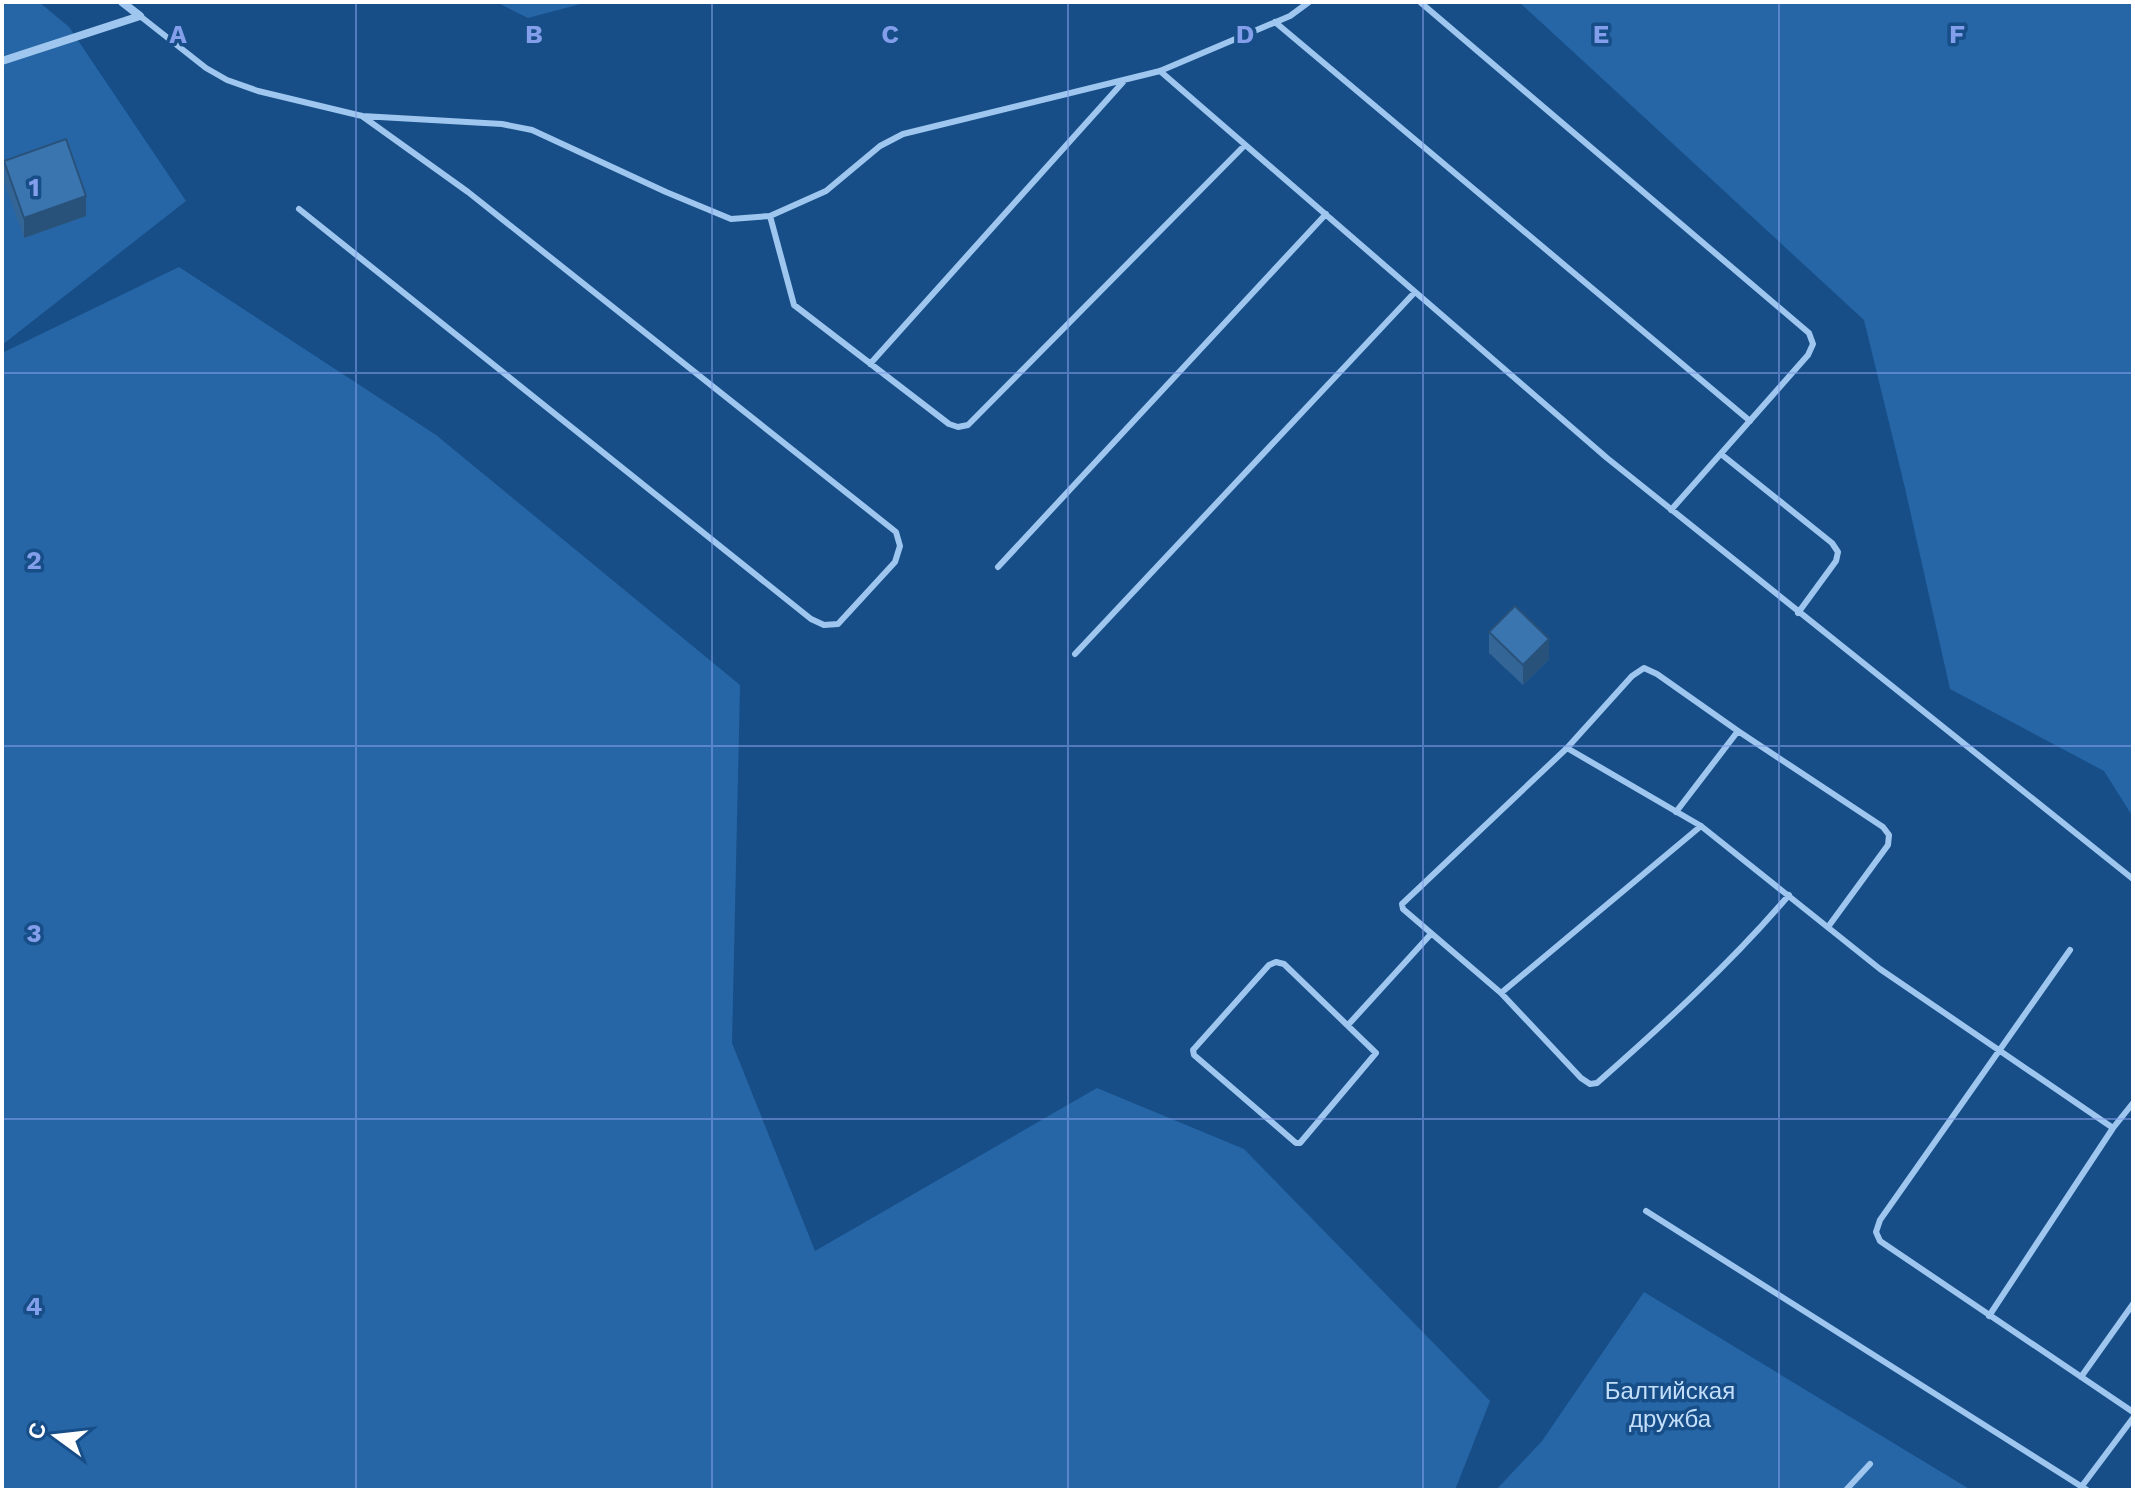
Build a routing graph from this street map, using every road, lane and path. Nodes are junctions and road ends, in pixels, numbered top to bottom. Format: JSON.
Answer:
{"nodes":[{"id":1,"x":122,"y":2,"type":"edge"},
{"id":2,"x":1309,"y":2,"type":"edge"},
{"id":3,"x":1420,"y":2,"type":"edge"},
{"id":4,"x":140,"y":16,"type":"junction"},
{"id":5,"x":1275,"y":22,"type":"junction"},
{"id":6,"x":2,"y":61,"type":"edge"},
{"id":7,"x":1160,"y":71,"type":"junction"},
{"id":8,"x":1125,"y":80,"type":"junction"},
{"id":9,"x":362,"y":116,"type":"junction"},
{"id":10,"x":1245,"y":145,"type":"junction"},
{"id":11,"x":299,"y":209,"type":"dead end"},
{"id":12,"x":1326,"y":214,"type":"junction"},
{"id":13,"x":770,"y":216,"type":"junction"},
{"id":14,"x":1415,"y":292,"type":"junction"},
{"id":15,"x":870,"y":364,"type":"junction"},
{"id":16,"x":1750,"y":421,"type":"junction"},
{"id":17,"x":1721,"y":454,"type":"junction"},
{"id":18,"x":1671,"y":510,"type":"junction"},
{"id":19,"x":998,"y":567,"type":"dead end"},
{"id":20,"x":1798,"y":613,"type":"junction"},
{"id":21,"x":1075,"y":654,"type":"dead end"},
{"id":22,"x":1738,"y":731,"type":"junction"},
{"id":23,"x":1567,"y":748,"type":"junction"},
{"id":24,"x":1676,"y":812,"type":"junction"},
{"id":25,"x":1701,"y":826,"type":"junction"},
{"id":26,"x":2133,"y":879,"type":"edge"},
{"id":27,"x":1789,"y":895,"type":"junction"},
{"id":28,"x":1828,"y":927,"type":"junction"},
{"id":29,"x":1430,"y":935,"type":"junction"},
{"id":30,"x":2070,"y":950,"type":"dead end"},
{"id":31,"x":1501,"y":993,"type":"junction"},
{"id":32,"x":1348,"y":1025,"type":"junction"},
{"id":33,"x":2000,"y":1051,"type":"junction"},
{"id":34,"x":2133,"y":1103,"type":"edge"},
{"id":35,"x":2113,"y":1128,"type":"junction"},
{"id":36,"x":1646,"y":1211,"type":"dead end"},
{"id":37,"x":2133,"y":1304,"type":"edge"},
{"id":38,"x":1989,"y":1316,"type":"junction"},
{"id":39,"x":2081,"y":1377,"type":"junction"},
{"id":40,"x":2133,"y":1412,"type":"edge"},
{"id":41,"x":2133,"y":1418,"type":"edge"},
{"id":42,"x":1870,"y":1464,"type":"dead end"},
{"id":43,"x":2084,"y":1488,"type":"edge"},
{"id":44,"x":1846,"y":1490,"type":"edge"}],
"edges":[{"from":1,"to":4,"type":"street"},
{"from":2,"to":5,"type":"lane"},
{"from":3,"to":16,"type":"lane"},
{"from":4,"to":6,"type":"street"},
{"from":4,"to":9,"type":"lane"},
{"from":5,"to":7,"type":"lane"},
{"from":5,"to":16,"type":"lane"},
{"from":7,"to":8,"type":"lane"},
{"from":7,"to":10,"type":"lane"},
{"from":8,"to":13,"type":"lane"},
{"from":8,"to":15,"type":"lane"},
{"from":9,"to":11,"type":"lane"},
{"from":9,"to":13,"type":"lane"},
{"from":10,"to":12,"type":"lane"},
{"from":10,"to":15,"type":"lane"},
{"from":12,"to":14,"type":"lane"},
{"from":12,"to":19,"type":"lane"},
{"from":13,"to":15,"type":"lane"},
{"from":14,"to":18,"type":"lane"},
{"from":14,"to":21,"type":"lane"},
{"from":16,"to":17,"type":"lane"},
{"from":17,"to":18,"type":"lane"},
{"from":17,"to":20,"type":"lane"},
{"from":18,"to":20,"type":"lane"},
{"from":20,"to":26,"type":"lane"},
{"from":22,"to":23,"type":"lane"},
{"from":22,"to":24,"type":"lane"},
{"from":22,"to":28,"type":"lane"},
{"from":23,"to":24,"type":"lane"},
{"from":23,"to":29,"type":"lane"},
{"from":24,"to":25,"type":"lane"},
{"from":25,"to":27,"type":"lane"},
{"from":25,"to":31,"type":"lane"},
{"from":27,"to":28,"type":"lane"},
{"from":27,"to":31,"type":"lane"},
{"from":28,"to":33,"type":"lane"},
{"from":29,"to":31,"type":"lane"},
{"from":29,"to":32,"type":"lane"},
{"from":30,"to":33,"type":"lane"},
{"from":32,"to":32,"type":"lane"},
{"from":33,"to":35,"type":"lane"},
{"from":33,"to":38,"type":"lane"},
{"from":34,"to":35,"type":"lane"},
{"from":35,"to":38,"type":"lane"},
{"from":36,"to":43,"type":"lane"},
{"from":37,"to":39,"type":"lane"},
{"from":38,"to":39,"type":"lane"},
{"from":39,"to":40,"type":"lane"},
{"from":41,"to":43,"type":"lane"},
{"from":42,"to":44,"type":"lane"}]}
